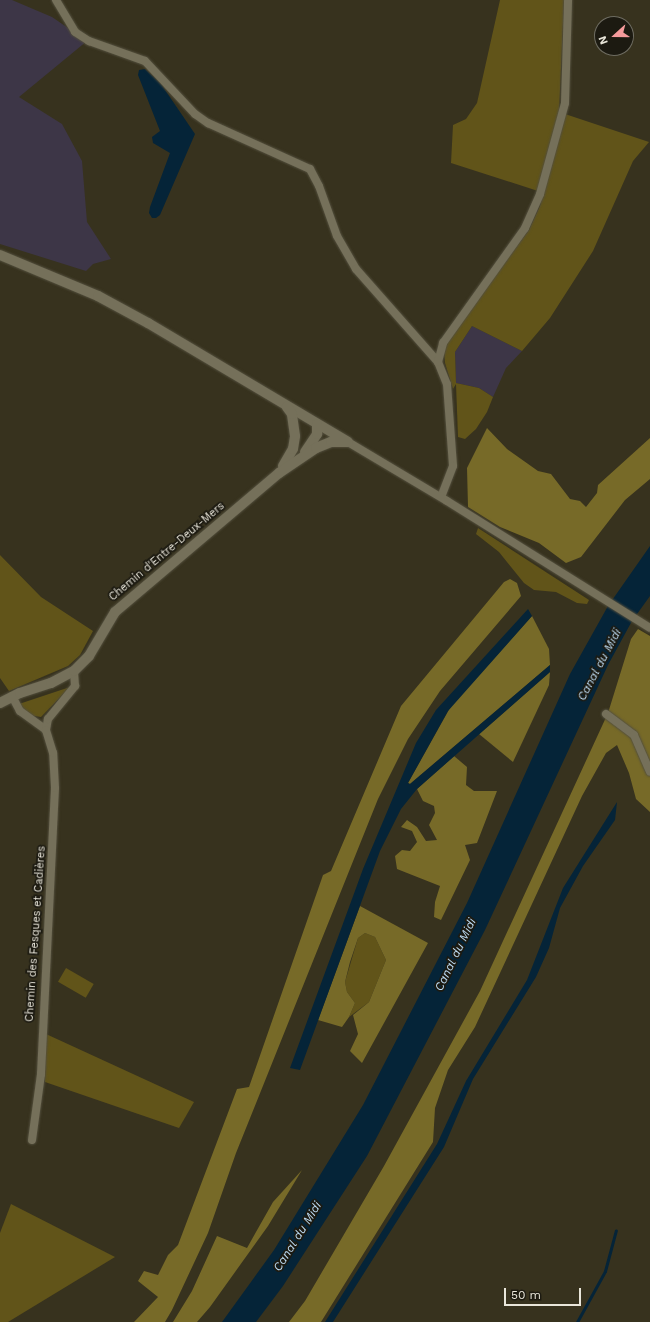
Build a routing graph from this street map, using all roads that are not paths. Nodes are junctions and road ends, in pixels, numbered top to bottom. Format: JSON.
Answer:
{"nodes":[{"id":1,"x":56,"y":0,"type":"edge"},
{"id":2,"x":568,"y":0,"type":"edge"},
{"id":3,"x":0,"y":256,"type":"edge"},
{"id":4,"x":438,"y":362,"type":"junction"},
{"id":5,"x":287,"y":406,"type":"junction"},
{"id":6,"x":315,"y":423,"type":"junction"},
{"id":7,"x":294,"y":442,"type":"junction"},
{"id":8,"x":348,"y":442,"type":"junction"},
{"id":9,"x":300,"y":458,"type":"junction"},
{"id":10,"x":279,"y":473,"type":"junction"},
{"id":11,"x":441,"y":497,"type":"junction"},
{"id":12,"x":650,"y":628,"type":"edge"},
{"id":13,"x":74,"y":671,"type":"junction"},
{"id":14,"x":12,"y":696,"type":"junction"},
{"id":15,"x":0,"y":703,"type":"edge"},
{"id":16,"x":606,"y":714,"type":"dead end"},
{"id":17,"x":46,"y":730,"type":"junction"},
{"id":18,"x":650,"y":772,"type":"edge"},
{"id":19,"x":32,"y":1140,"type":"dead end"}],
"edges":[{"from":1,"to":4,"type":"street"},
{"from":2,"to":4,"type":"street"},
{"from":3,"to":5,"type":"street"},
{"from":4,"to":11,"type":"street"},
{"from":5,"to":6,"type":"street"},
{"from":5,"to":7,"type":"street","name":"Chemin d'Entre-Deux-Mers"},
{"from":6,"to":7,"type":"street","name":"Chemin d'Entre-Deux-Mers"},
{"from":6,"to":8,"type":"street"},
{"from":6,"to":9,"type":"street","name":"Chemin d'Entre-Deux-Mers"},
{"from":7,"to":10,"type":"street","name":"Chemin d'Entre-Deux-Mers"},
{"from":8,"to":9,"type":"street","name":"Chemin d'Entre-Deux-Mers"},
{"from":8,"to":11,"type":"street"},
{"from":9,"to":10,"type":"street","name":"Chemin d'Entre-Deux-Mers"},
{"from":10,"to":13,"type":"street","name":"Chemin d'Entre-Deux-Mers"},
{"from":11,"to":12,"type":"street"},
{"from":13,"to":14,"type":"street","name":"Chemin d'Entre-Deux-Mers"},
{"from":13,"to":17,"type":"street"},
{"from":14,"to":15,"type":"street","name":"Chemin d'Entre-Deux-Mers"},
{"from":14,"to":17,"type":"street"},
{"from":16,"to":18,"type":"street"},
{"from":17,"to":19,"type":"street","name":"Chemin des Fesques et Cadières"}]}
